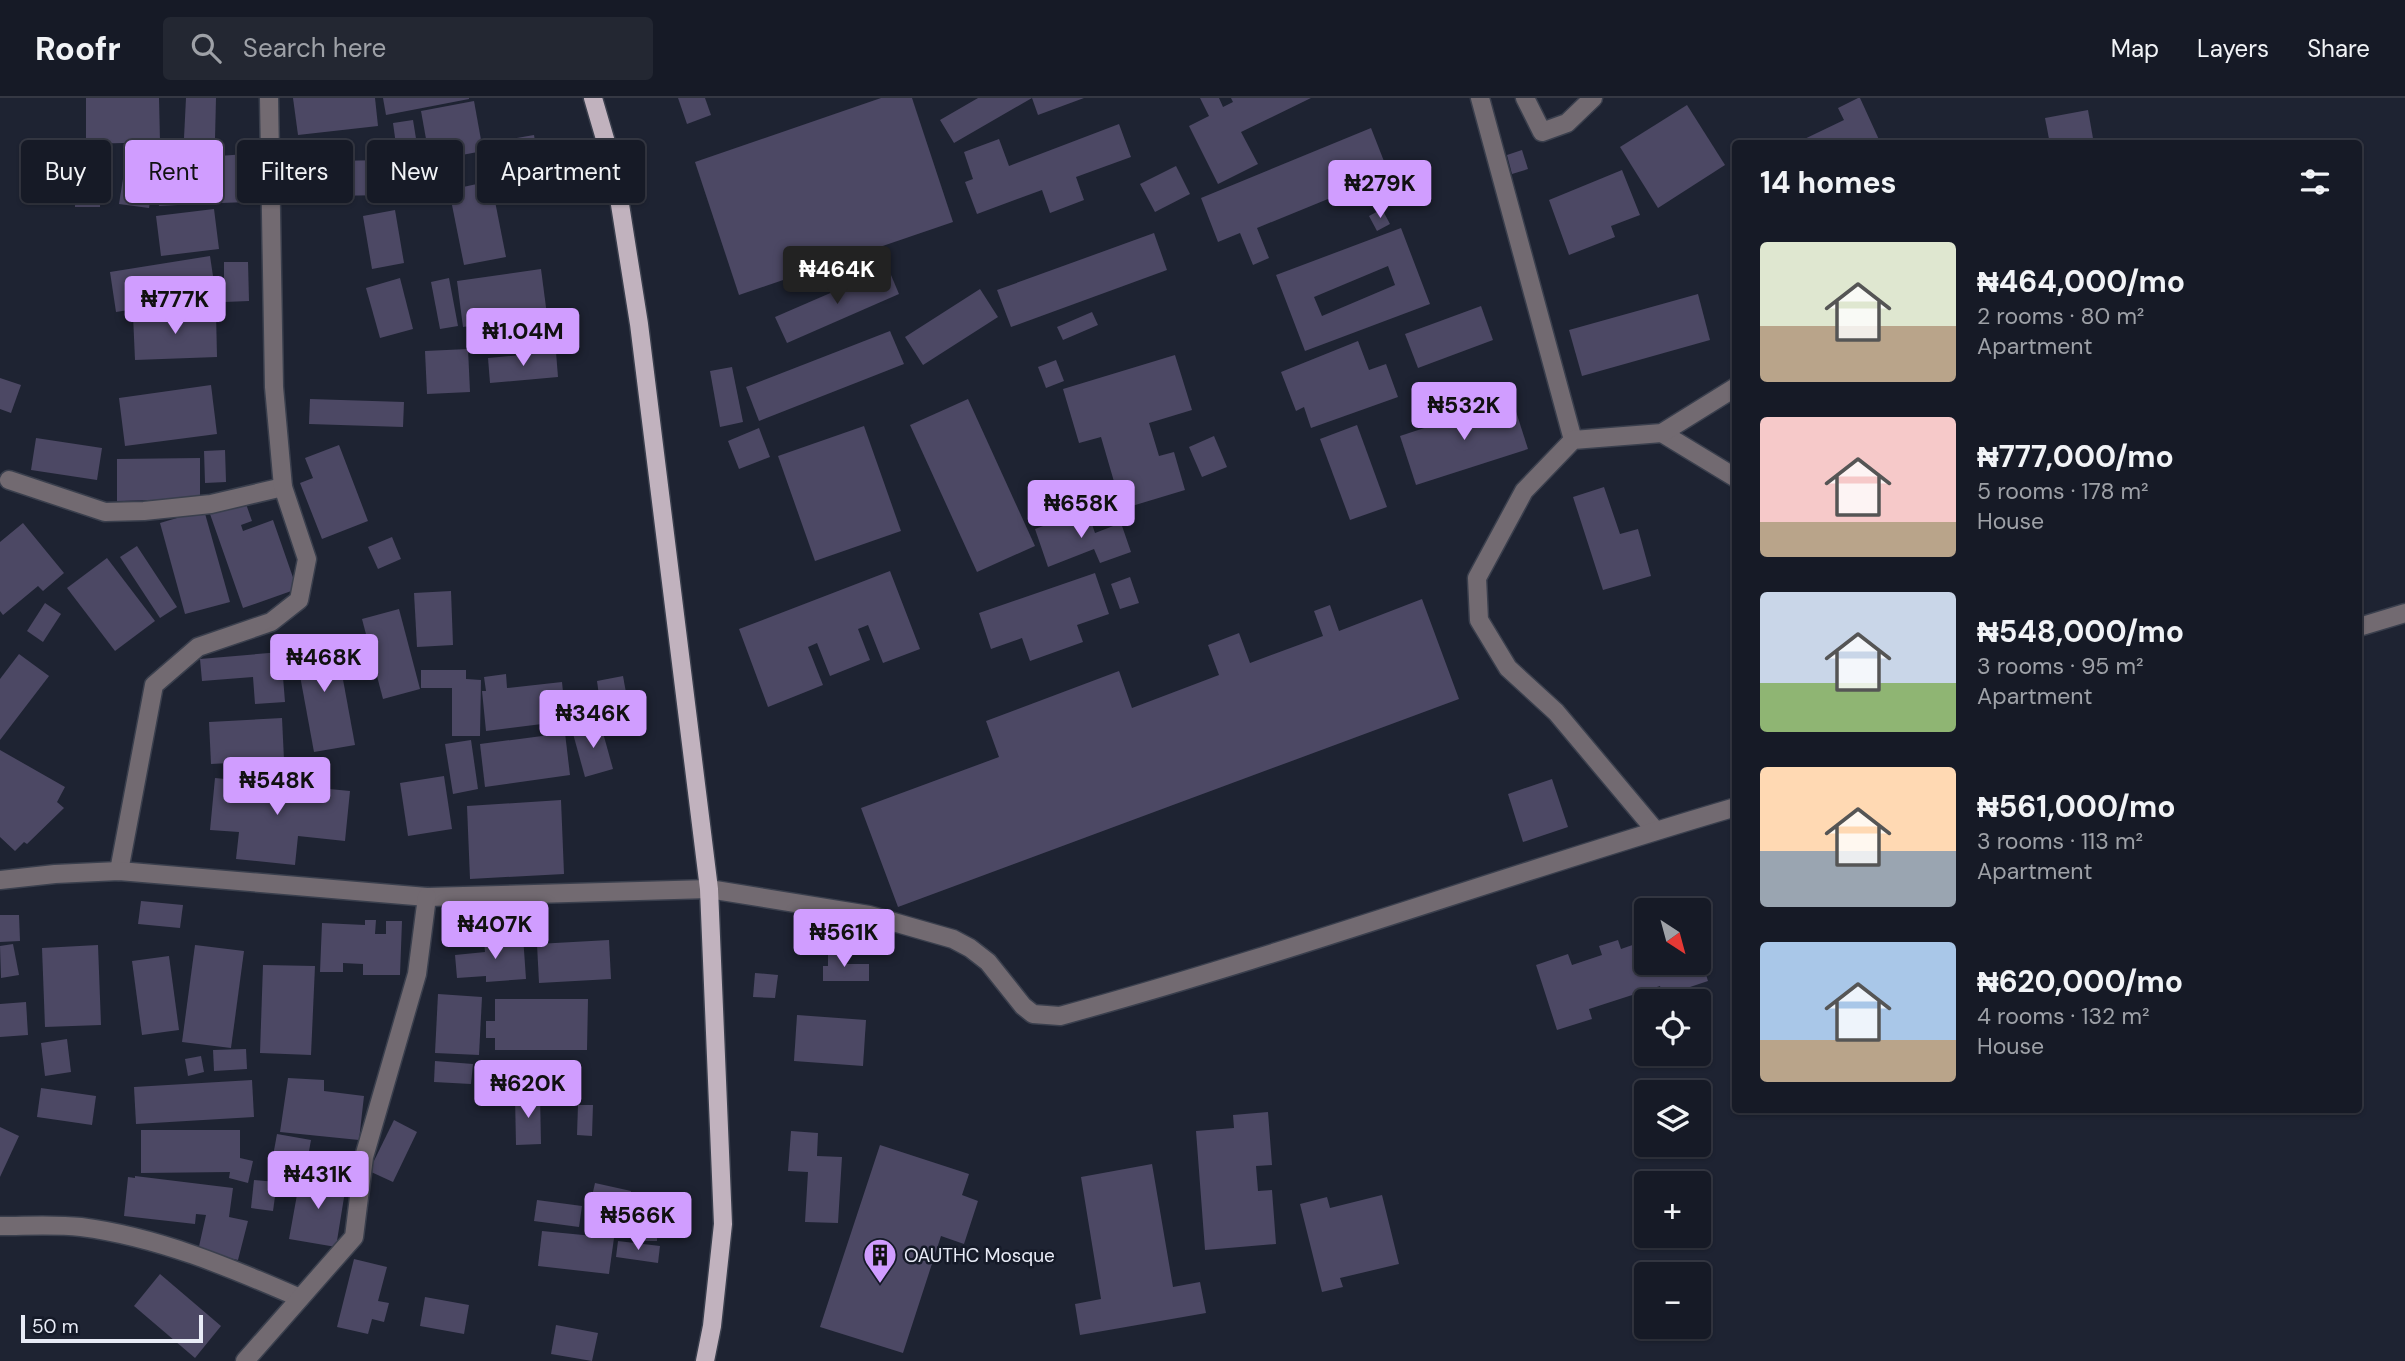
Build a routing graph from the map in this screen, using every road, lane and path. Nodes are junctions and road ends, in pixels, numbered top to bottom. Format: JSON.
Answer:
{"nodes":[{"id":1,"x":269,"y":98,"type":"edge"},
{"id":2,"x":593,"y":98,"type":"edge"},
{"id":3,"x":1480,"y":98,"type":"edge"},
{"id":4,"x":1525,"y":98,"type":"edge"},
{"id":5,"x":1593,"y":98,"type":"edge"},
{"id":6,"x":1732,"y":389,"type":"edge"},
{"id":7,"x":1662,"y":433,"type":"junction"},
{"id":8,"x":1573,"y":440,"type":"junction"},
{"id":9,"x":1732,"y":476,"type":"edge"},
{"id":10,"x":9,"y":480,"type":"dead end"},
{"id":11,"x":283,"y":487,"type":"junction"},
{"id":12,"x":2405,"y":613,"type":"edge"},
{"id":13,"x":2362,"y":626,"type":"edge"},
{"id":14,"x":1732,"y":808,"type":"edge"},
{"id":15,"x":1655,"y":831,"type":"junction"},
{"id":16,"x":119,"y":871,"type":"junction"},
{"id":17,"x":0,"y":880,"type":"edge"},
{"id":18,"x":709,"y":889,"type":"junction"},
{"id":19,"x":427,"y":897,"type":"junction"},
{"id":20,"x":0,"y":1226,"type":"edge"},
{"id":21,"x":300,"y":1298,"type":"junction"},
{"id":22,"x":245,"y":1361,"type":"edge"},
{"id":23,"x":705,"y":1361,"type":"edge"}],
"edges":[{"from":1,"to":11,"type":"street"},
{"from":2,"to":18,"type":"main road"},
{"from":3,"to":8,"type":"street"},
{"from":4,"to":5,"type":"street"},
{"from":6,"to":7,"type":"street"},
{"from":7,"to":8,"type":"street"},
{"from":7,"to":9,"type":"street"},
{"from":8,"to":15,"type":"street"},
{"from":10,"to":11,"type":"street"},
{"from":11,"to":16,"type":"street"},
{"from":12,"to":13,"type":"street"},
{"from":14,"to":15,"type":"street"},
{"from":15,"to":18,"type":"street"},
{"from":16,"to":17,"type":"street"},
{"from":16,"to":19,"type":"street"},
{"from":18,"to":19,"type":"street"},
{"from":18,"to":23,"type":"main road"},
{"from":19,"to":21,"type":"street"},
{"from":20,"to":21,"type":"street"},
{"from":21,"to":22,"type":"street"}]}
